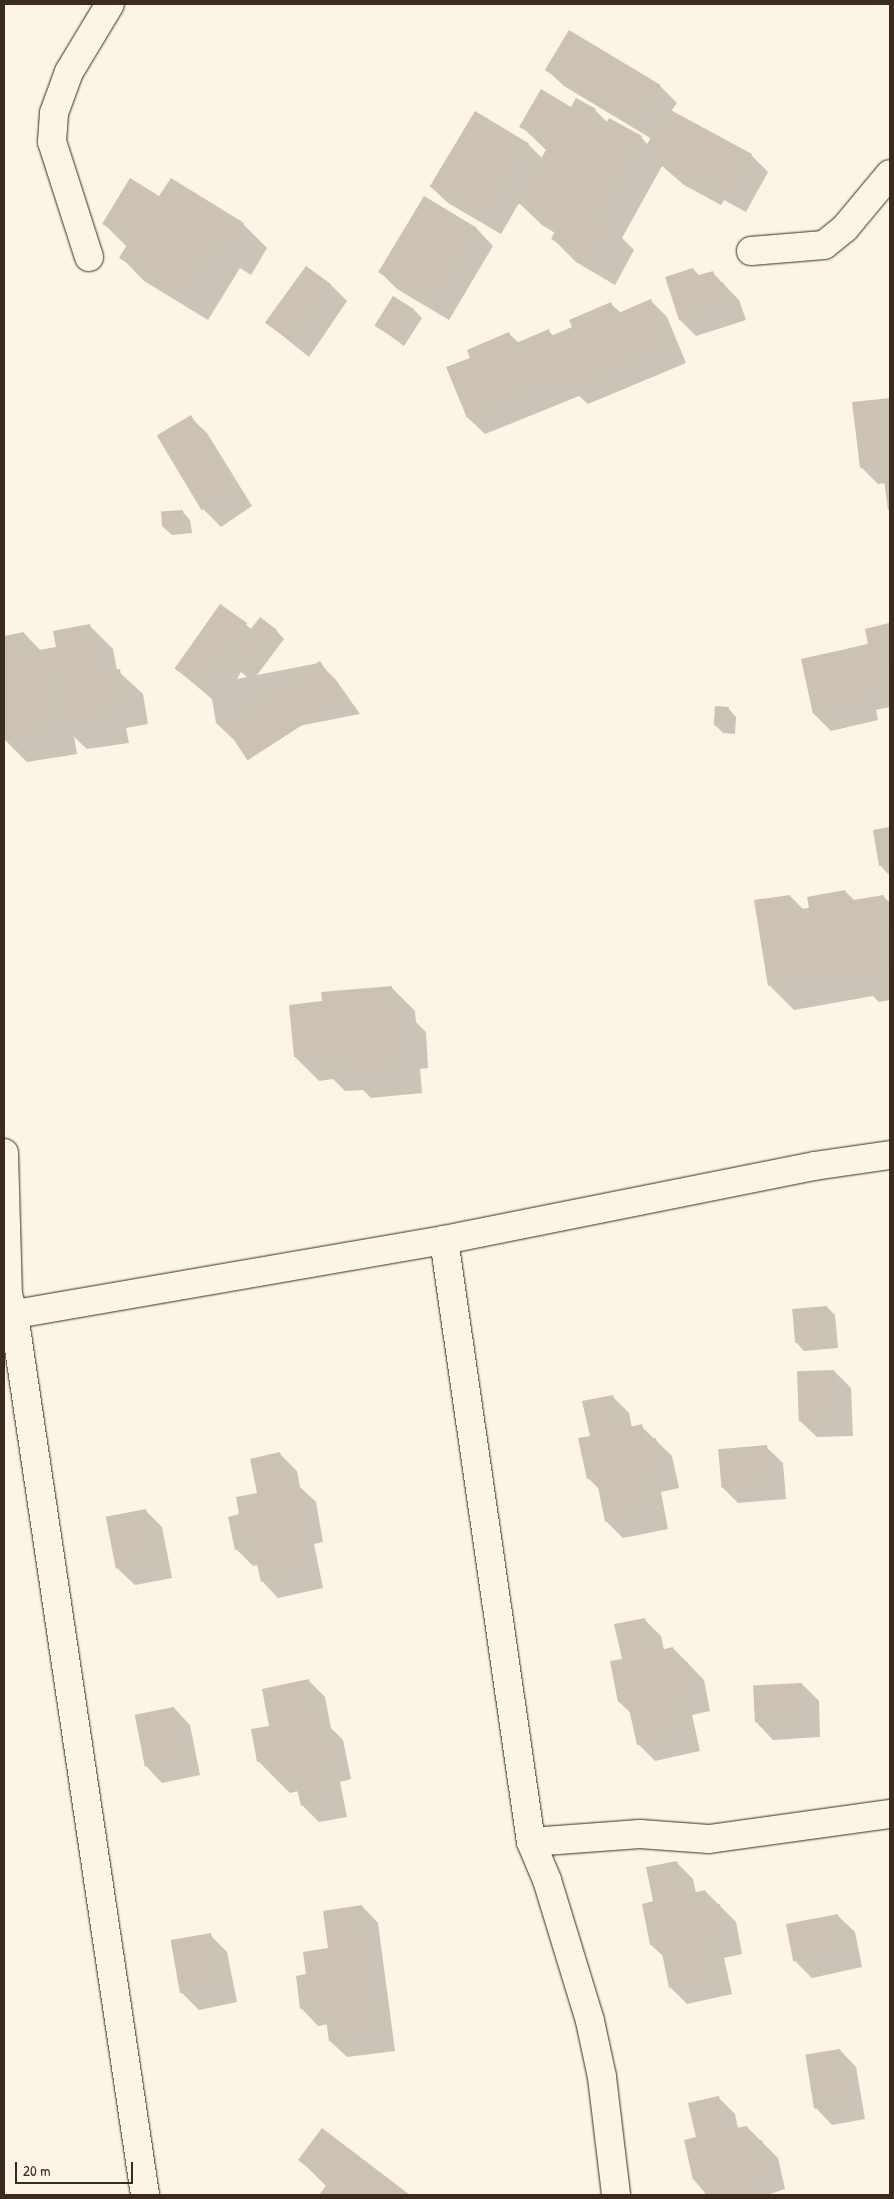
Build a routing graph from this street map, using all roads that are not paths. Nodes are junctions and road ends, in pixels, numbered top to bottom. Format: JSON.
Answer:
{"nodes":[{"id":1,"x":110,"y":4,"type":"edge"},
{"id":2,"x":890,"y":174,"type":"edge"},
{"id":3,"x":751,"y":251,"type":"dead end"},
{"id":4,"x":89,"y":257,"type":"dead end"},
{"id":5,"x":4,"y":1153,"type":"edge"},
{"id":6,"x":890,"y":1155,"type":"edge"},
{"id":7,"x":444,"y":1240,"type":"junction"},
{"id":8,"x":9,"y":1315,"type":"edge"},
{"id":9,"x":890,"y":1814,"type":"edge"},
{"id":10,"x":531,"y":1842,"type":"junction"},
{"id":11,"x":145,"y":2195,"type":"edge"},
{"id":12,"x":616,"y":2195,"type":"edge"}],
"edges":[{"from":1,"to":4,"type":"street"},
{"from":2,"to":3,"type":"street"},
{"from":5,"to":8,"type":"street"},
{"from":6,"to":7,"type":"street"},
{"from":7,"to":8,"type":"street"},
{"from":7,"to":10,"type":"street"},
{"from":8,"to":11,"type":"street"},
{"from":9,"to":10,"type":"street"},
{"from":10,"to":12,"type":"street"}]}
